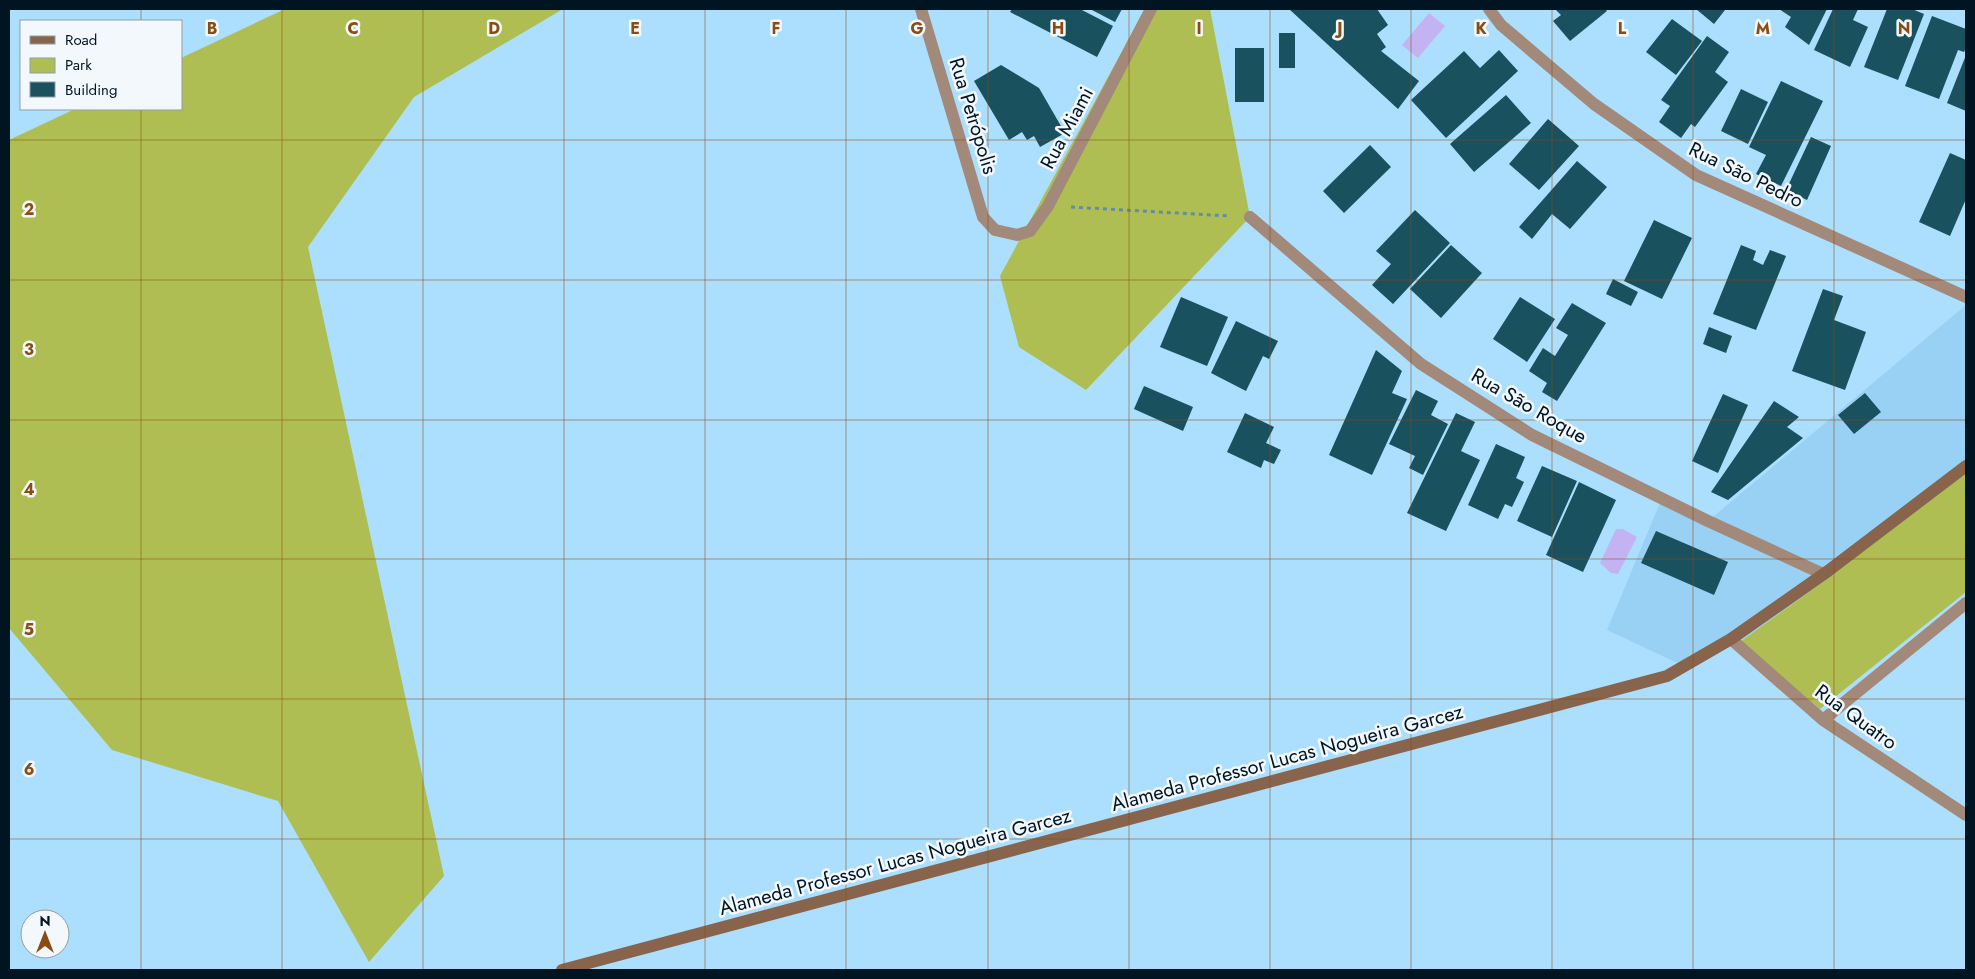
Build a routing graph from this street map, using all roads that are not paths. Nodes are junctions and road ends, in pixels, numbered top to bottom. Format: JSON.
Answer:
{"nodes":[{"id":1,"x":921,"y":9,"type":"edge"},
{"id":2,"x":1151,"y":9,"type":"edge"},
{"id":3,"x":1489,"y":9,"type":"edge"},
{"id":4,"x":1250,"y":217,"type":"road end"},
{"id":5,"x":995,"y":230,"type":"joint"},
{"id":6,"x":1966,"y":297,"type":"edge"},
{"id":7,"x":1966,"y":466,"type":"edge"},
{"id":8,"x":1824,"y":574,"type":"junction"},
{"id":9,"x":1966,"y":603,"type":"edge"},
{"id":10,"x":1731,"y":639,"type":"junction"},
{"id":11,"x":1822,"y":720,"type":"junction"},
{"id":12,"x":1966,"y":815,"type":"edge"},
{"id":13,"x":562,"y":970,"type":"edge"}],
"edges":[{"from":1,"to":5,"type":"street","name":"Rua Petrópolis"},
{"from":2,"to":5,"type":"street","name":"Rua Miami"},
{"from":3,"to":6,"type":"street","name":"Rua São Pedro"},
{"from":4,"to":8,"type":"street","name":"Rua São Roque"},
{"from":7,"to":8,"type":"main road","name":"Alameda Professor Lucas Nogueira Garcez"},
{"from":8,"to":10,"type":"main road","name":"Alameda Professor Lucas Nogueira Garcez"},
{"from":9,"to":11,"type":"street"},
{"from":10,"to":11,"type":"street","name":"Rua Quatro"},
{"from":10,"to":13,"type":"main road","name":"Alameda Professor Lucas Nogueira Garcez"},
{"from":11,"to":12,"type":"street","name":"Rua Quatro"}]}
